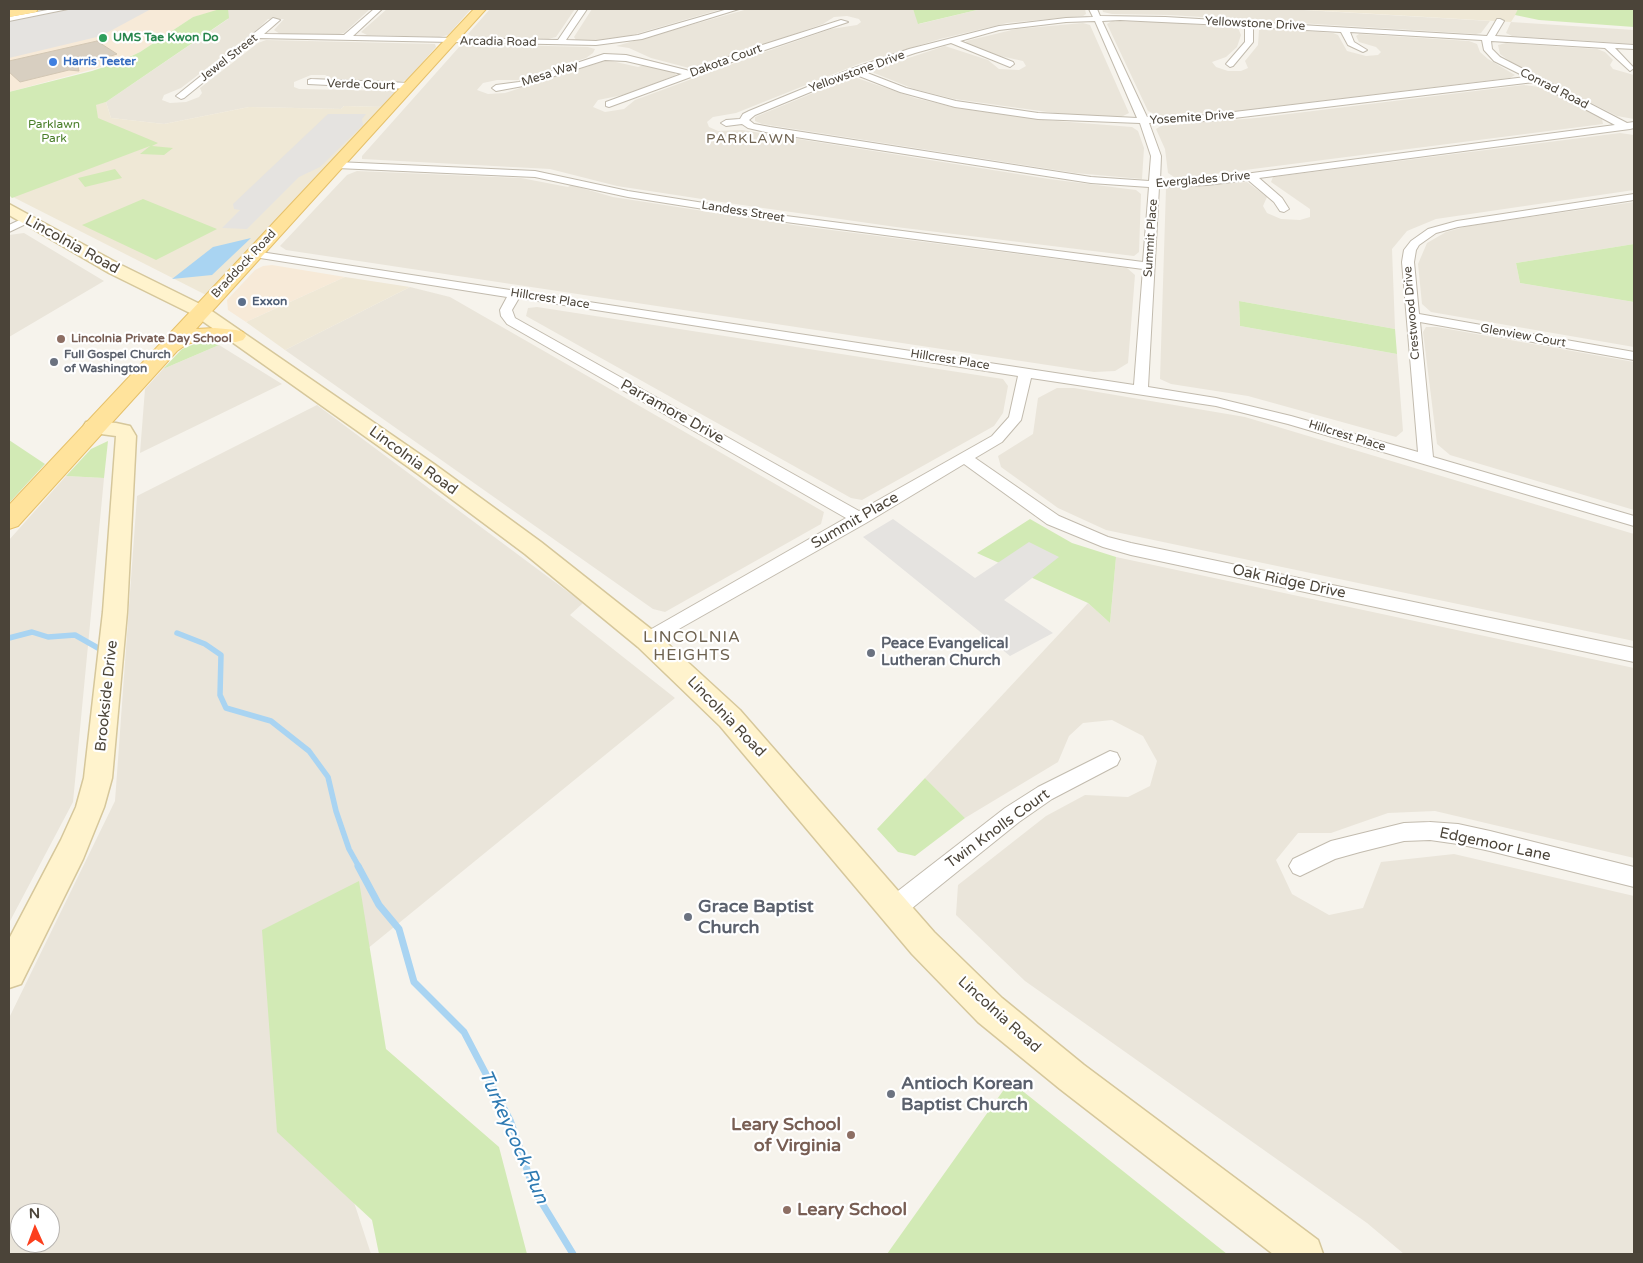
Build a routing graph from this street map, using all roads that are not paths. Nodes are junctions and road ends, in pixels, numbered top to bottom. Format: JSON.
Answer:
{"nodes":[{"id":1,"x":32,"y":9,"type":"edge"},
{"id":2,"x":64,"y":9,"type":"edge"},
{"id":3,"x":378,"y":9,"type":"edge"},
{"id":4,"x":480,"y":9,"type":"edge"},
{"id":5,"x":583,"y":9,"type":"edge"},
{"id":6,"x":735,"y":9,"type":"edge"},
{"id":7,"x":10,"y":10,"type":"edge"},
{"id":8,"x":44,"y":10,"type":"edge"},
{"id":9,"x":1095,"y":14,"type":"edge"},
{"id":10,"x":9,"y":19,"type":"edge"},
{"id":11,"x":276,"y":20,"type":"dead end"},
{"id":12,"x":1500,"y":21,"type":"dead end"},
{"id":13,"x":844,"y":22,"type":"dead end"},
{"id":14,"x":1249,"y":24,"type":"junction"},
{"id":15,"x":1344,"y":30,"type":"junction"},
{"id":16,"x":257,"y":36,"type":"junction"},
{"id":17,"x":346,"y":38,"type":"junction"},
{"id":18,"x":1488,"y":38,"type":"junction"},
{"id":19,"x":452,"y":40,"type":"junction"},
{"id":20,"x":950,"y":40,"type":"junction"},
{"id":21,"x":603,"y":42,"type":"junction"},
{"id":22,"x":560,"y":43,"type":"junction"},
{"id":23,"x":1608,"y":46,"type":"junction"},
{"id":24,"x":1634,"y":47,"type":"edge"},
{"id":25,"x":1363,"y":50,"type":"dead end"},
{"id":26,"x":604,"y":57,"type":"junction"},
{"id":27,"x":1010,"y":64,"type":"dead end"},
{"id":28,"x":1230,"y":64,"type":"dead end"},
{"id":29,"x":1630,"y":68,"type":"dead end"},
{"id":30,"x":854,"y":71,"type":"junction"},
{"id":31,"x":691,"y":74,"type":"junction"},
{"id":32,"x":1534,"y":79,"type":"junction"},
{"id":33,"x":311,"y":82,"type":"dead end"},
{"id":34,"x":410,"y":86,"type":"junction"},
{"id":35,"x":496,"y":88,"type":"dead end"},
{"id":36,"x":180,"y":96,"type":"dead end"},
{"id":37,"x":608,"y":104,"type":"dead end"},
{"id":38,"x":744,"y":121,"type":"junction"},
{"id":39,"x":1144,"y":121,"type":"junction"},
{"id":40,"x":726,"y":123,"type":"dead end"},
{"id":41,"x":1632,"y":127,"type":"edge"},
{"id":42,"x":337,"y":165,"type":"junction"},
{"id":43,"x":1250,"y":176,"type":"junction"},
{"id":44,"x":1155,"y":184,"type":"junction"},
{"id":45,"x":1634,"y":197,"type":"edge"},
{"id":46,"x":9,"y":209,"type":"edge"},
{"id":47,"x":1284,"y":209,"type":"dead end"},
{"id":48,"x":26,"y":220,"type":"junction"},
{"id":49,"x":9,"y":229,"type":"edge"},
{"id":50,"x":254,"y":254,"type":"junction"},
{"id":51,"x":1149,"y":266,"type":"junction"},
{"id":52,"x":516,"y":294,"type":"junction"},
{"id":53,"x":200,"y":311,"type":"junction"},
{"id":54,"x":1413,"y":317,"type":"junction"},
{"id":55,"x":236,"y":336,"type":"junction"},
{"id":56,"x":1634,"y":356,"type":"edge"},
{"id":57,"x":156,"y":358,"type":"junction"},
{"id":58,"x":1026,"y":372,"type":"junction"},
{"id":59,"x":1141,"y":390,"type":"junction"},
{"id":60,"x":93,"y":427,"type":"junction"},
{"id":61,"x":965,"y":458,"type":"junction"},
{"id":62,"x":1426,"y":460,"type":"junction"},
{"id":63,"x":860,"y":519,"type":"junction"},
{"id":64,"x":9,"y":520,"type":"edge"},
{"id":65,"x":1634,"y":521,"type":"edge"},
{"id":66,"x":647,"y":640,"type":"junction"},
{"id":67,"x":1634,"y":655,"type":"edge"},
{"id":68,"x":1110,"y":759,"type":"dead end"},
{"id":69,"x":1300,"y":866,"type":"dead end"},
{"id":70,"x":1634,"y":877,"type":"edge"},
{"id":71,"x":893,"y":909,"type":"junction"},
{"id":72,"x":9,"y":972,"type":"edge"},
{"id":73,"x":1304,"y":1254,"type":"edge"}],
"edges":[{"from":1,"to":7,"type":"main road"},
{"from":2,"to":8,"type":"street"},
{"from":3,"to":17,"type":"street"},
{"from":4,"to":19,"type":"main road","name":"Braddock Road"},
{"from":5,"to":22,"type":"street"},
{"from":6,"to":21,"type":"street","name":"Arcadia Road"},
{"from":8,"to":10,"type":"street"},
{"from":9,"to":14,"type":"street","name":"Yellowstone Drive"},
{"from":9,"to":20,"type":"street","name":"Yellowstone Drive"},
{"from":9,"to":39,"type":"street","name":"Summit Place"},
{"from":11,"to":16,"type":"street","name":"Jewel Street"},
{"from":12,"to":18,"type":"street"},
{"from":13,"to":31,"type":"street","name":"Dakota Court"},
{"from":14,"to":15,"type":"street","name":"Yellowstone Drive"},
{"from":14,"to":28,"type":"street"},
{"from":15,"to":18,"type":"street","name":"Yellowstone Drive"},
{"from":15,"to":25,"type":"street"},
{"from":16,"to":17,"type":"street","name":"Arcadia Road"},
{"from":16,"to":36,"type":"street","name":"Jewel Street"},
{"from":17,"to":19,"type":"street","name":"Arcadia Road"},
{"from":18,"to":23,"type":"street","name":"Yellowstone Drive"},
{"from":18,"to":32,"type":"street","name":"Conrad Road"},
{"from":19,"to":22,"type":"street","name":"Arcadia Road"},
{"from":19,"to":34,"type":"main road","name":"Braddock Road"},
{"from":20,"to":27,"type":"street"},
{"from":20,"to":30,"type":"street","name":"Yellowstone Drive"},
{"from":21,"to":22,"type":"street","name":"Arcadia Road"},
{"from":21,"to":26,"type":"street"},
{"from":23,"to":24,"type":"street","name":"Yellowstone Drive"},
{"from":23,"to":29,"type":"street"},
{"from":26,"to":31,"type":"street"},
{"from":26,"to":35,"type":"street","name":"Mesa Way"},
{"from":30,"to":38,"type":"street","name":"Yellowstone Drive"},
{"from":30,"to":39,"type":"street","name":"Yosemite Drive"},
{"from":31,"to":37,"type":"street","name":"Dakota Court"},
{"from":32,"to":39,"type":"street","name":"Yosemite Drive"},
{"from":32,"to":41,"type":"street","name":"Conrad Road"},
{"from":33,"to":34,"type":"street","name":"Verde Court"},
{"from":34,"to":42,"type":"main road","name":"Braddock Road"},
{"from":38,"to":40,"type":"street"},
{"from":38,"to":44,"type":"street","name":"Everglades Drive"},
{"from":39,"to":44,"type":"street","name":"Summit Place"},
{"from":41,"to":43,"type":"street","name":"Everglades Drive"},
{"from":42,"to":50,"type":"main road","name":"Braddock Road"},
{"from":42,"to":51,"type":"street","name":"Landess Street"},
{"from":43,"to":44,"type":"street","name":"Everglades Drive"},
{"from":43,"to":47,"type":"street"},
{"from":44,"to":51,"type":"street","name":"Summit Place"},
{"from":45,"to":54,"type":"street","name":"Crestwood Drive"},
{"from":46,"to":48,"type":"main road","name":"Lincolnia Road"},
{"from":48,"to":49,"type":"street"},
{"from":48,"to":53,"type":"main road","name":"Lincolnia Road"},
{"from":50,"to":52,"type":"street","name":"Hillcrest Place"},
{"from":50,"to":53,"type":"main road","name":"Braddock Road"},
{"from":51,"to":59,"type":"street","name":"Summit Place"},
{"from":52,"to":58,"type":"street","name":"Hillcrest Place"},
{"from":52,"to":63,"type":"street","name":"Parramore Drive"},
{"from":53,"to":55,"type":"main road","name":"Lincolnia Road"},
{"from":53,"to":57,"type":"main road","name":"Braddock Road"},
{"from":54,"to":56,"type":"street","name":"Glenview Court"},
{"from":54,"to":62,"type":"street","name":"Crestwood Drive"},
{"from":55,"to":57,"type":"main road"},
{"from":55,"to":66,"type":"main road","name":"Lincolnia Road"},
{"from":57,"to":60,"type":"main road","name":"Braddock Road"},
{"from":58,"to":59,"type":"street","name":"Hillcrest Place"},
{"from":58,"to":61,"type":"street","name":"Summit Place"},
{"from":59,"to":62,"type":"street","name":"Hillcrest Place"},
{"from":60,"to":64,"type":"main road","name":"Braddock Road"},
{"from":60,"to":72,"type":"main road","name":"Brookside Drive"},
{"from":61,"to":63,"type":"street","name":"Summit Place"},
{"from":61,"to":67,"type":"street","name":"Oak Ridge Drive"},
{"from":62,"to":65,"type":"street","name":"Hillcrest Place"},
{"from":63,"to":66,"type":"street","name":"Summit Place"},
{"from":66,"to":71,"type":"main road","name":"Lincolnia Road"},
{"from":68,"to":71,"type":"street","name":"Twin Knolls Court"},
{"from":69,"to":70,"type":"street","name":"Edgemoor Lane"},
{"from":71,"to":73,"type":"main road","name":"Lincolnia Road"}]}
